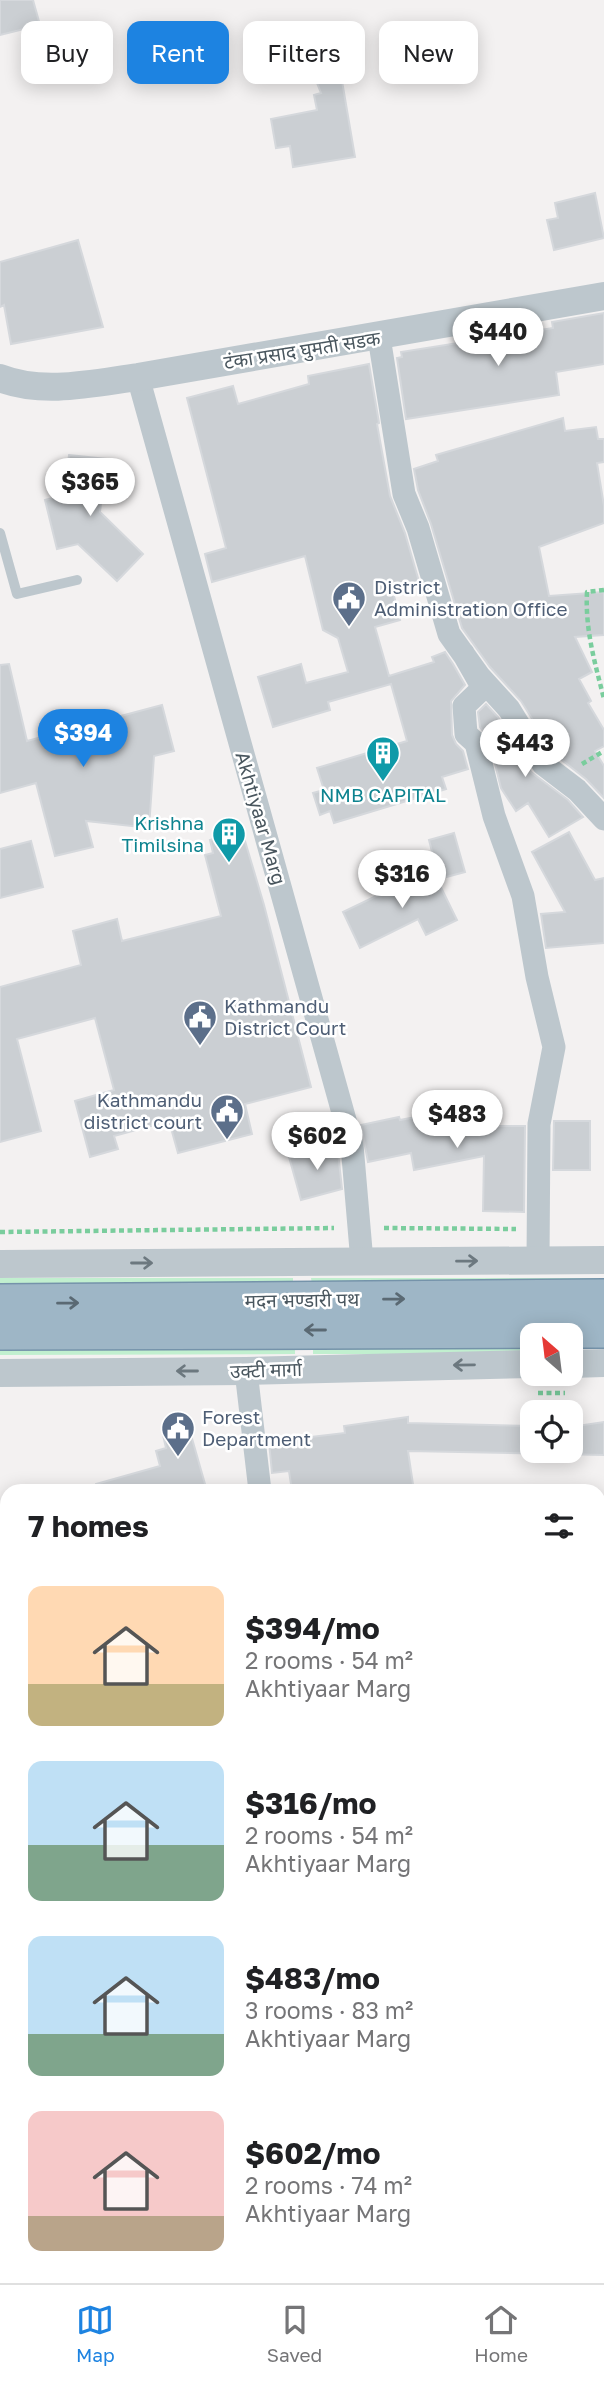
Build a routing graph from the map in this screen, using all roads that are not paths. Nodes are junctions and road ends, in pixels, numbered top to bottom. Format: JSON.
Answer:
{"nodes":[{"id":1,"x":604,"y":296,"type":"edge"},
{"id":2,"x":379,"y":337,"type":"junction"},
{"id":3,"x":138,"y":377,"type":"junction"},
{"id":4,"x":0,"y":379,"type":"edge"},
{"id":5,"x":0,"y":533,"type":"edge"},
{"id":6,"x":76,"y":580,"type":"dead end"},
{"id":7,"x":463,"y":653,"type":"junction"},
{"id":8,"x":604,"y":819,"type":"edge"},
{"id":9,"x":538,"y":1260,"type":"junction"},
{"id":10,"x":604,"y":1260,"type":"edge"},
{"id":11,"x":362,"y":1262,"type":"junction"},
{"id":12,"x":0,"y":1264,"type":"edge"},
{"id":13,"x":604,"y":1298,"type":"edge"},
{"id":14,"x":0,"y":1303,"type":"edge"},
{"id":15,"x":604,"y":1329,"type":"edge"},
{"id":16,"x":0,"y":1331,"type":"edge"},
{"id":17,"x":604,"y":1363,"type":"edge"},
{"id":18,"x":520,"y":1364,"type":"edge"},
{"id":19,"x":583,"y":1364,"type":"edge"},
{"id":20,"x":246,"y":1371,"type":"junction"},
{"id":21,"x":0,"y":1373,"type":"edge"},
{"id":22,"x":259,"y":1484,"type":"edge"}],
"edges":[{"from":1,"to":2,"type":"street","name":"टंका प्रसाद घुमती सडक"},
{"from":2,"to":3,"type":"street","name":"टंका प्रसाद घुमती सडक"},
{"from":2,"to":7,"type":"street"},
{"from":3,"to":4,"type":"street","name":"टंका प्रसाद घुमती सडक"},
{"from":3,"to":11,"type":"street","name":"Akhtiyaar Marg"},
{"from":5,"to":6,"type":"lane"},
{"from":7,"to":8,"type":"street"},
{"from":7,"to":9,"type":"street"},
{"from":9,"to":10,"type":"street"},
{"from":11,"to":9,"type":"street","one_way":true},
{"from":12,"to":11,"type":"street","one_way":true},
{"from":14,"to":13,"type":"highway","name":"मदन भण्डारी पथ","one_way":true},
{"from":15,"to":16,"type":"highway","name":"मदन भण्डारी पथ","one_way":true},
{"from":17,"to":19,"type":"street"},
{"from":18,"to":20,"type":"street","name":"उक्टी मार्गा","one_way":true},
{"from":20,"to":21,"type":"street","name":"उक्टी मार्गा","one_way":true},
{"from":20,"to":22,"type":"street"}]}
